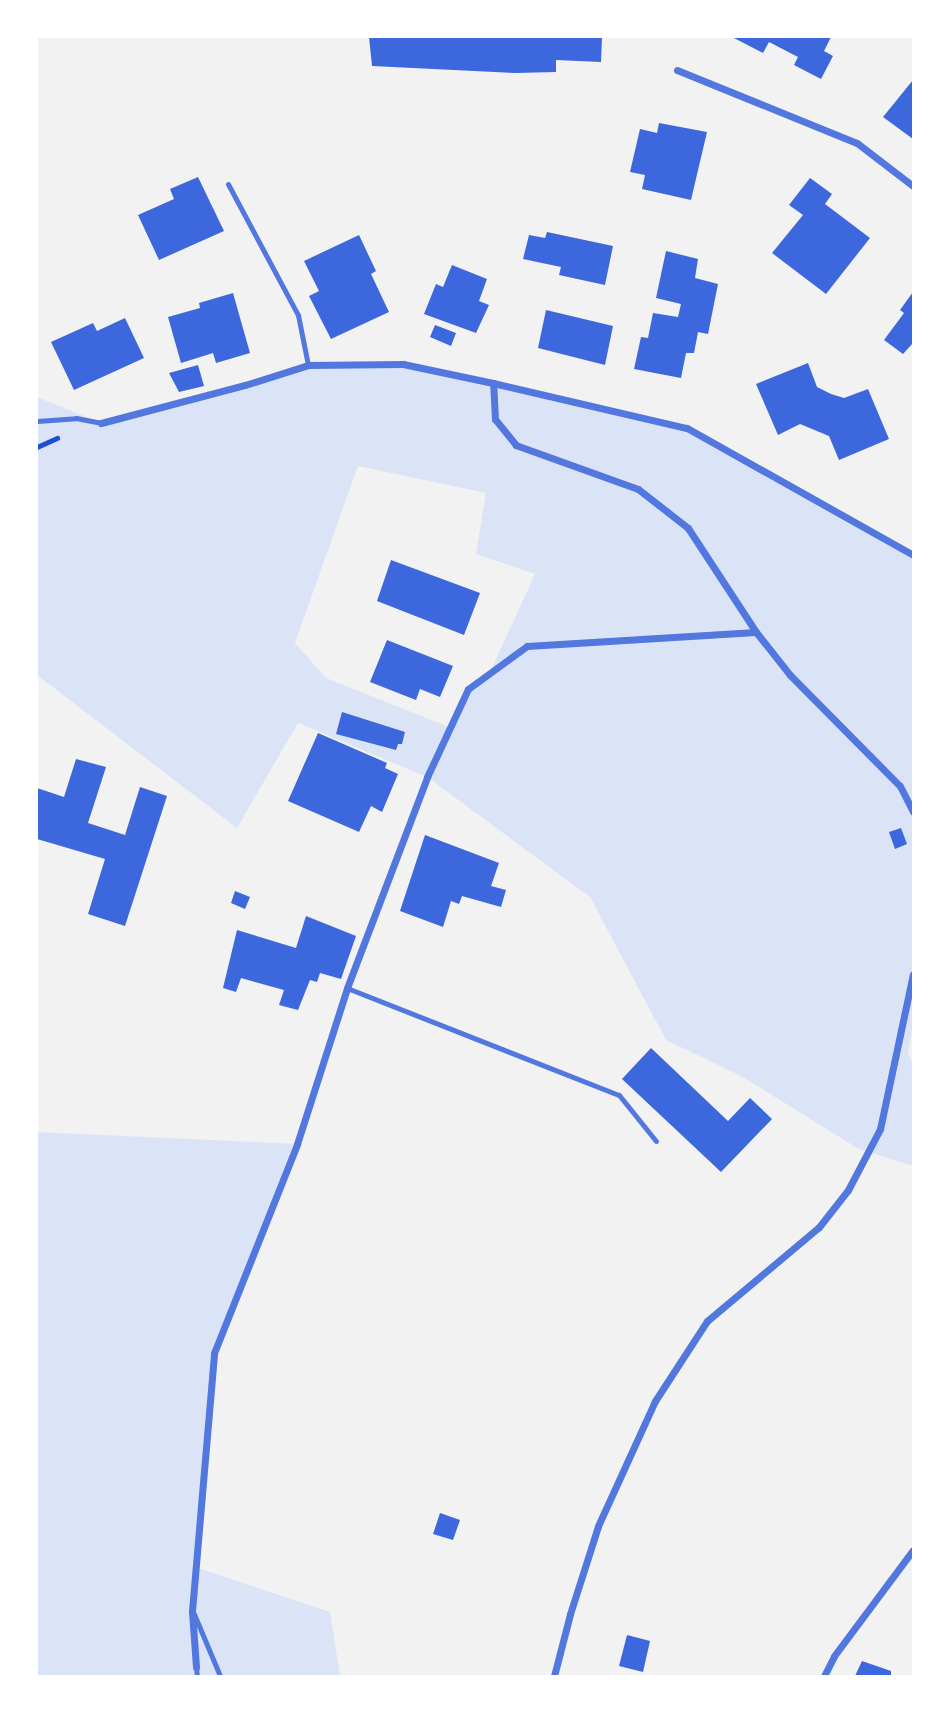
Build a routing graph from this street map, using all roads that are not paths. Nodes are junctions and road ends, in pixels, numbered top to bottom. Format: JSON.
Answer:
{"nodes":[{"id":1,"x":677,"y":69,"type":"dead end"},
{"id":2,"x":228,"y":184,"type":"dead end"},
{"id":3,"x":913,"y":186,"type":"edge"},
{"id":4,"x":308,"y":365,"type":"junction"},
{"id":5,"x":494,"y":383,"type":"junction"},
{"id":6,"x":37,"y":421,"type":"edge"},
{"id":7,"x":101,"y":423,"type":"joint"},
{"id":8,"x":913,"y":555,"type":"edge"},
{"id":9,"x":756,"y":632,"type":"junction"},
{"id":10,"x":913,"y":813,"type":"edge"},
{"id":11,"x":913,"y":974,"type":"edge"},
{"id":12,"x":347,"y":988,"type":"junction"},
{"id":13,"x":656,"y":1141,"type":"dead end"},
{"id":14,"x":913,"y":1550,"type":"edge"},
{"id":15,"x":192,"y":1611,"type":"junction"},
{"id":16,"x":196,"y":1667,"type":"joint"},
{"id":17,"x":197,"y":1676,"type":"edge"},
{"id":18,"x":220,"y":1676,"type":"edge"},
{"id":19,"x":554,"y":1676,"type":"edge"},
{"id":20,"x":824,"y":1676,"type":"edge"}],
"edges":[{"from":1,"to":3,"type":"street"},
{"from":2,"to":4,"type":"lane"},
{"from":4,"to":5,"type":"street"},
{"from":4,"to":7,"type":"street"},
{"from":5,"to":8,"type":"street"},
{"from":5,"to":9,"type":"street"},
{"from":6,"to":7,"type":"lane"},
{"from":9,"to":10,"type":"street"},
{"from":9,"to":12,"type":"street"},
{"from":11,"to":19,"type":"street"},
{"from":12,"to":13,"type":"lane"},
{"from":12,"to":15,"type":"street"},
{"from":14,"to":20,"type":"street"},
{"from":15,"to":16,"type":"street"},
{"from":15,"to":18,"type":"lane"},
{"from":16,"to":17,"type":"lane"}]}
